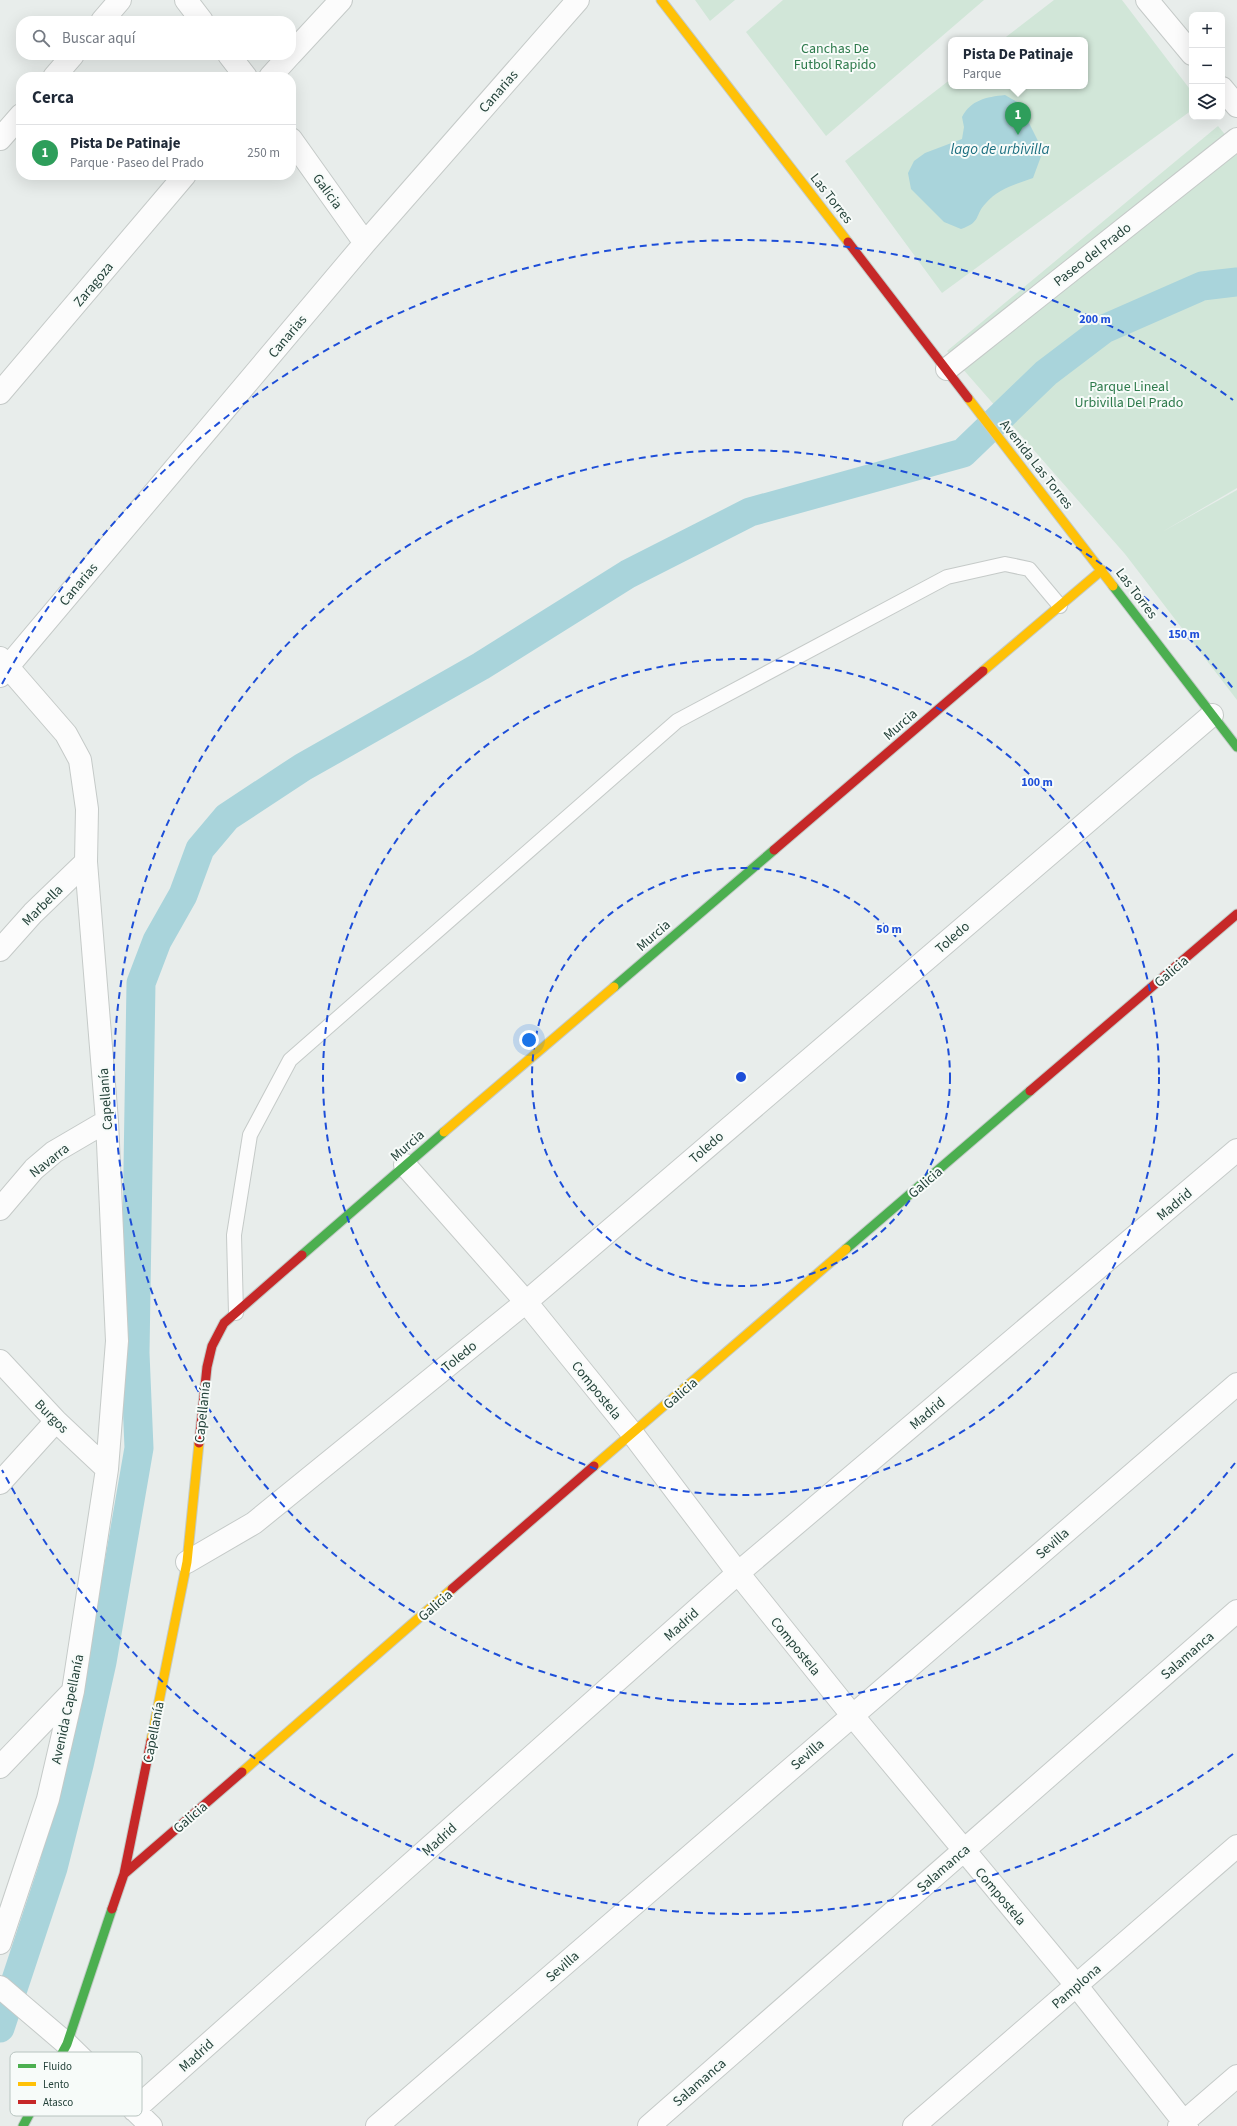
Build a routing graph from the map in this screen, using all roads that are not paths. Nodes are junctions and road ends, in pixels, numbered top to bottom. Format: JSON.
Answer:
{"nodes":[{"id":1,"x":120,"y":0,"type":"edge"},
{"id":2,"x":186,"y":0,"type":"edge"},
{"id":3,"x":341,"y":0,"type":"edge"},
{"id":4,"x":578,"y":0,"type":"edge"},
{"id":5,"x":661,"y":0,"type":"edge"},
{"id":6,"x":1147,"y":0,"type":"edge"},
{"id":7,"x":106,"y":16,"type":"edge"},
{"id":8,"x":198,"y":16,"type":"edge"},
{"id":9,"x":296,"y":50,"type":"edge"},
{"id":10,"x":1189,"y":50,"type":"edge"},
{"id":11,"x":69,"y":60,"type":"edge"},
{"id":12,"x":233,"y":60,"type":"edge"},
{"id":13,"x":286,"y":60,"type":"edge"},
{"id":14,"x":58,"y":72,"type":"edge"},
{"id":15,"x":242,"y":72,"type":"edge"},
{"id":16,"x":275,"y":72,"type":"edge"},
{"id":17,"x":1225,"y":92,"type":"edge"},
{"id":18,"x":1237,"y":106,"type":"edge"},
{"id":19,"x":16,"y":121,"type":"edge"},
{"id":20,"x":0,"y":139,"type":"edge"},
{"id":21,"x":1237,"y":139,"type":"edge"},
{"id":22,"x":296,"y":146,"type":"edge"},
{"id":23,"x":181,"y":180,"type":"edge"},
{"id":24,"x":365,"y":243,"type":"junction"},
{"id":25,"x":947,"y":369,"type":"junction"},
{"id":26,"x":0,"y":393,"type":"edge"},
{"id":27,"x":979,"y":414,"type":"joint"},
{"id":28,"x":1072,"y":532,"type":"joint"},
{"id":29,"x":1102,"y":570,"type":"junction"},
{"id":30,"x":1060,"y":606,"type":"junction"},
{"id":31,"x":3,"y":667,"type":"edge"},
{"id":32,"x":1212,"y":715,"type":"junction"},
{"id":33,"x":1237,"y":746,"type":"edge"},
{"id":34,"x":86,"y":862,"type":"junction"},
{"id":35,"x":1237,"y":914,"type":"edge"},
{"id":36,"x":0,"y":950,"type":"edge"},
{"id":37,"x":107,"y":1121,"type":"junction"},
{"id":38,"x":1237,"y":1150,"type":"edge"},
{"id":39,"x":405,"y":1165,"type":"junction"},
{"id":40,"x":0,"y":1209,"type":"edge"},
{"id":41,"x":526,"y":1302,"type":"junction"},
{"id":42,"x":236,"y":1313,"type":"junction"},
{"id":43,"x":224,"y":1323,"type":"joint"},
{"id":44,"x":0,"y":1361,"type":"edge"},
{"id":45,"x":1237,"y":1384,"type":"edge"},
{"id":46,"x":56,"y":1421,"type":"junction"},
{"id":47,"x":632,"y":1434,"type":"junction"},
{"id":48,"x":107,"y":1469,"type":"junction"},
{"id":49,"x":0,"y":1483,"type":"edge"},
{"id":50,"x":187,"y":1562,"type":"junction"},
{"id":51,"x":738,"y":1574,"type":"junction"},
{"id":52,"x":1237,"y":1610,"type":"edge"},
{"id":53,"x":73,"y":1691,"type":"junction"},
{"id":54,"x":852,"y":1715,"type":"junction"},
{"id":55,"x":0,"y":1767,"type":"edge"},
{"id":56,"x":1237,"y":1846,"type":"edge"},
{"id":57,"x":963,"y":1850,"type":"junction"},
{"id":58,"x":124,"y":1874,"type":"junction"},
{"id":59,"x":0,"y":1943,"type":"edge"},
{"id":60,"x":1076,"y":1986,"type":"junction"},
{"id":61,"x":1,"y":1988,"type":"edge"},
{"id":62,"x":67,"y":2044,"type":"junction"},
{"id":63,"x":63,"y":2052,"type":"edge"},
{"id":64,"x":75,"y":2052,"type":"edge"},
{"id":65,"x":1237,"y":2076,"type":"edge"},
{"id":66,"x":142,"y":2103,"type":"edge"},
{"id":67,"x":29,"y":2116,"type":"edge"},
{"id":68,"x":140,"y":2116,"type":"edge"},
{"id":69,"x":1183,"y":2125,"type":"edge"},
{"id":70,"x":24,"y":2126,"type":"edge"},
{"id":71,"x":151,"y":2126,"type":"edge"},
{"id":72,"x":378,"y":2126,"type":"edge"},
{"id":73,"x":649,"y":2126,"type":"edge"},
{"id":74,"x":914,"y":2126,"type":"edge"}],
"edges":[{"from":1,"to":7,"type":"street"},
{"from":2,"to":8,"type":"street"},
{"from":3,"to":9,"type":"street"},
{"from":4,"to":24,"type":"street","name":"Canarias"},
{"from":5,"to":25,"type":"street","name":"Las Torres"},
{"from":6,"to":10,"type":"street"},
{"from":11,"to":14,"type":"street"},
{"from":12,"to":15,"type":"street"},
{"from":13,"to":16,"type":"street"},
{"from":17,"to":18,"type":"street"},
{"from":19,"to":20,"type":"street"},
{"from":21,"to":25,"type":"street","name":"Paseo del Prado"},
{"from":22,"to":24,"type":"street","name":"Galicia"},
{"from":23,"to":26,"type":"street","name":"Zaragoza"},
{"from":24,"to":31,"type":"street","name":"Canarias"},
{"from":25,"to":27,"type":"street","name":"Las Torres"},
{"from":27,"to":28,"type":"street","name":"Avenida Las Torres"},
{"from":28,"to":29,"type":"street","name":"Las Torres"},
{"from":29,"to":30,"type":"street","name":"Murcia"},
{"from":29,"to":32,"type":"street","name":"Las Torres"},
{"from":30,"to":39,"type":"street","name":"Murcia"},
{"from":30,"to":42,"type":"lane"},
{"from":31,"to":34,"type":"street","name":"Capellanía"},
{"from":32,"to":33,"type":"street","name":"Las Torres"},
{"from":32,"to":41,"type":"street","name":"Toledo"},
{"from":34,"to":36,"type":"street","name":"Marbella"},
{"from":34,"to":37,"type":"street","name":"Capellanía"},
{"from":35,"to":47,"type":"street","name":"Galicia"},
{"from":37,"to":40,"type":"street","name":"Navarra"},
{"from":37,"to":48,"type":"street","name":"Capellanía"},
{"from":38,"to":51,"type":"street","name":"Madrid"},
{"from":39,"to":41,"type":"street","name":"Compostela"},
{"from":39,"to":42,"type":"street","name":"Murcia"},
{"from":41,"to":47,"type":"street","name":"Compostela"},
{"from":41,"to":50,"type":"street","name":"Toledo"},
{"from":42,"to":43,"type":"street","name":"Murcia"},
{"from":43,"to":50,"type":"street","name":"Capellanía"},
{"from":44,"to":46,"type":"street","name":"Burgos"},
{"from":45,"to":54,"type":"street","name":"Sevilla"},
{"from":46,"to":48,"type":"street","name":"Burgos"},
{"from":46,"to":49,"type":"street"},
{"from":47,"to":51,"type":"street","name":"Compostela"},
{"from":47,"to":58,"type":"street","name":"Galicia"},
{"from":48,"to":53,"type":"street","name":"Avenida Capellanía"},
{"from":50,"to":58,"type":"street","name":"Capellanía"},
{"from":51,"to":54,"type":"street","name":"Compostela"},
{"from":51,"to":66,"type":"street","name":"Madrid"},
{"from":52,"to":57,"type":"street","name":"Salamanca"},
{"from":53,"to":55,"type":"street"},
{"from":53,"to":59,"type":"street","name":"Avenida Capellanía"},
{"from":54,"to":57,"type":"street","name":"Compostela"},
{"from":54,"to":72,"type":"street","name":"Sevilla"},
{"from":56,"to":60,"type":"street","name":"Pamplona"},
{"from":57,"to":60,"type":"street","name":"Compostela"},
{"from":57,"to":73,"type":"street","name":"Salamanca"},
{"from":58,"to":62,"type":"street","name":"Capellanía"},
{"from":60,"to":69,"type":"street","name":"Compostela"},
{"from":60,"to":74,"type":"street","name":"Pamplona"},
{"from":61,"to":62,"type":"street"},
{"from":62,"to":63,"type":"street","name":"Capellanía"},
{"from":62,"to":64,"type":"street"},
{"from":65,"to":69,"type":"street"},
{"from":67,"to":70,"type":"street","name":"Capellanía"},
{"from":68,"to":71,"type":"street"}]}
